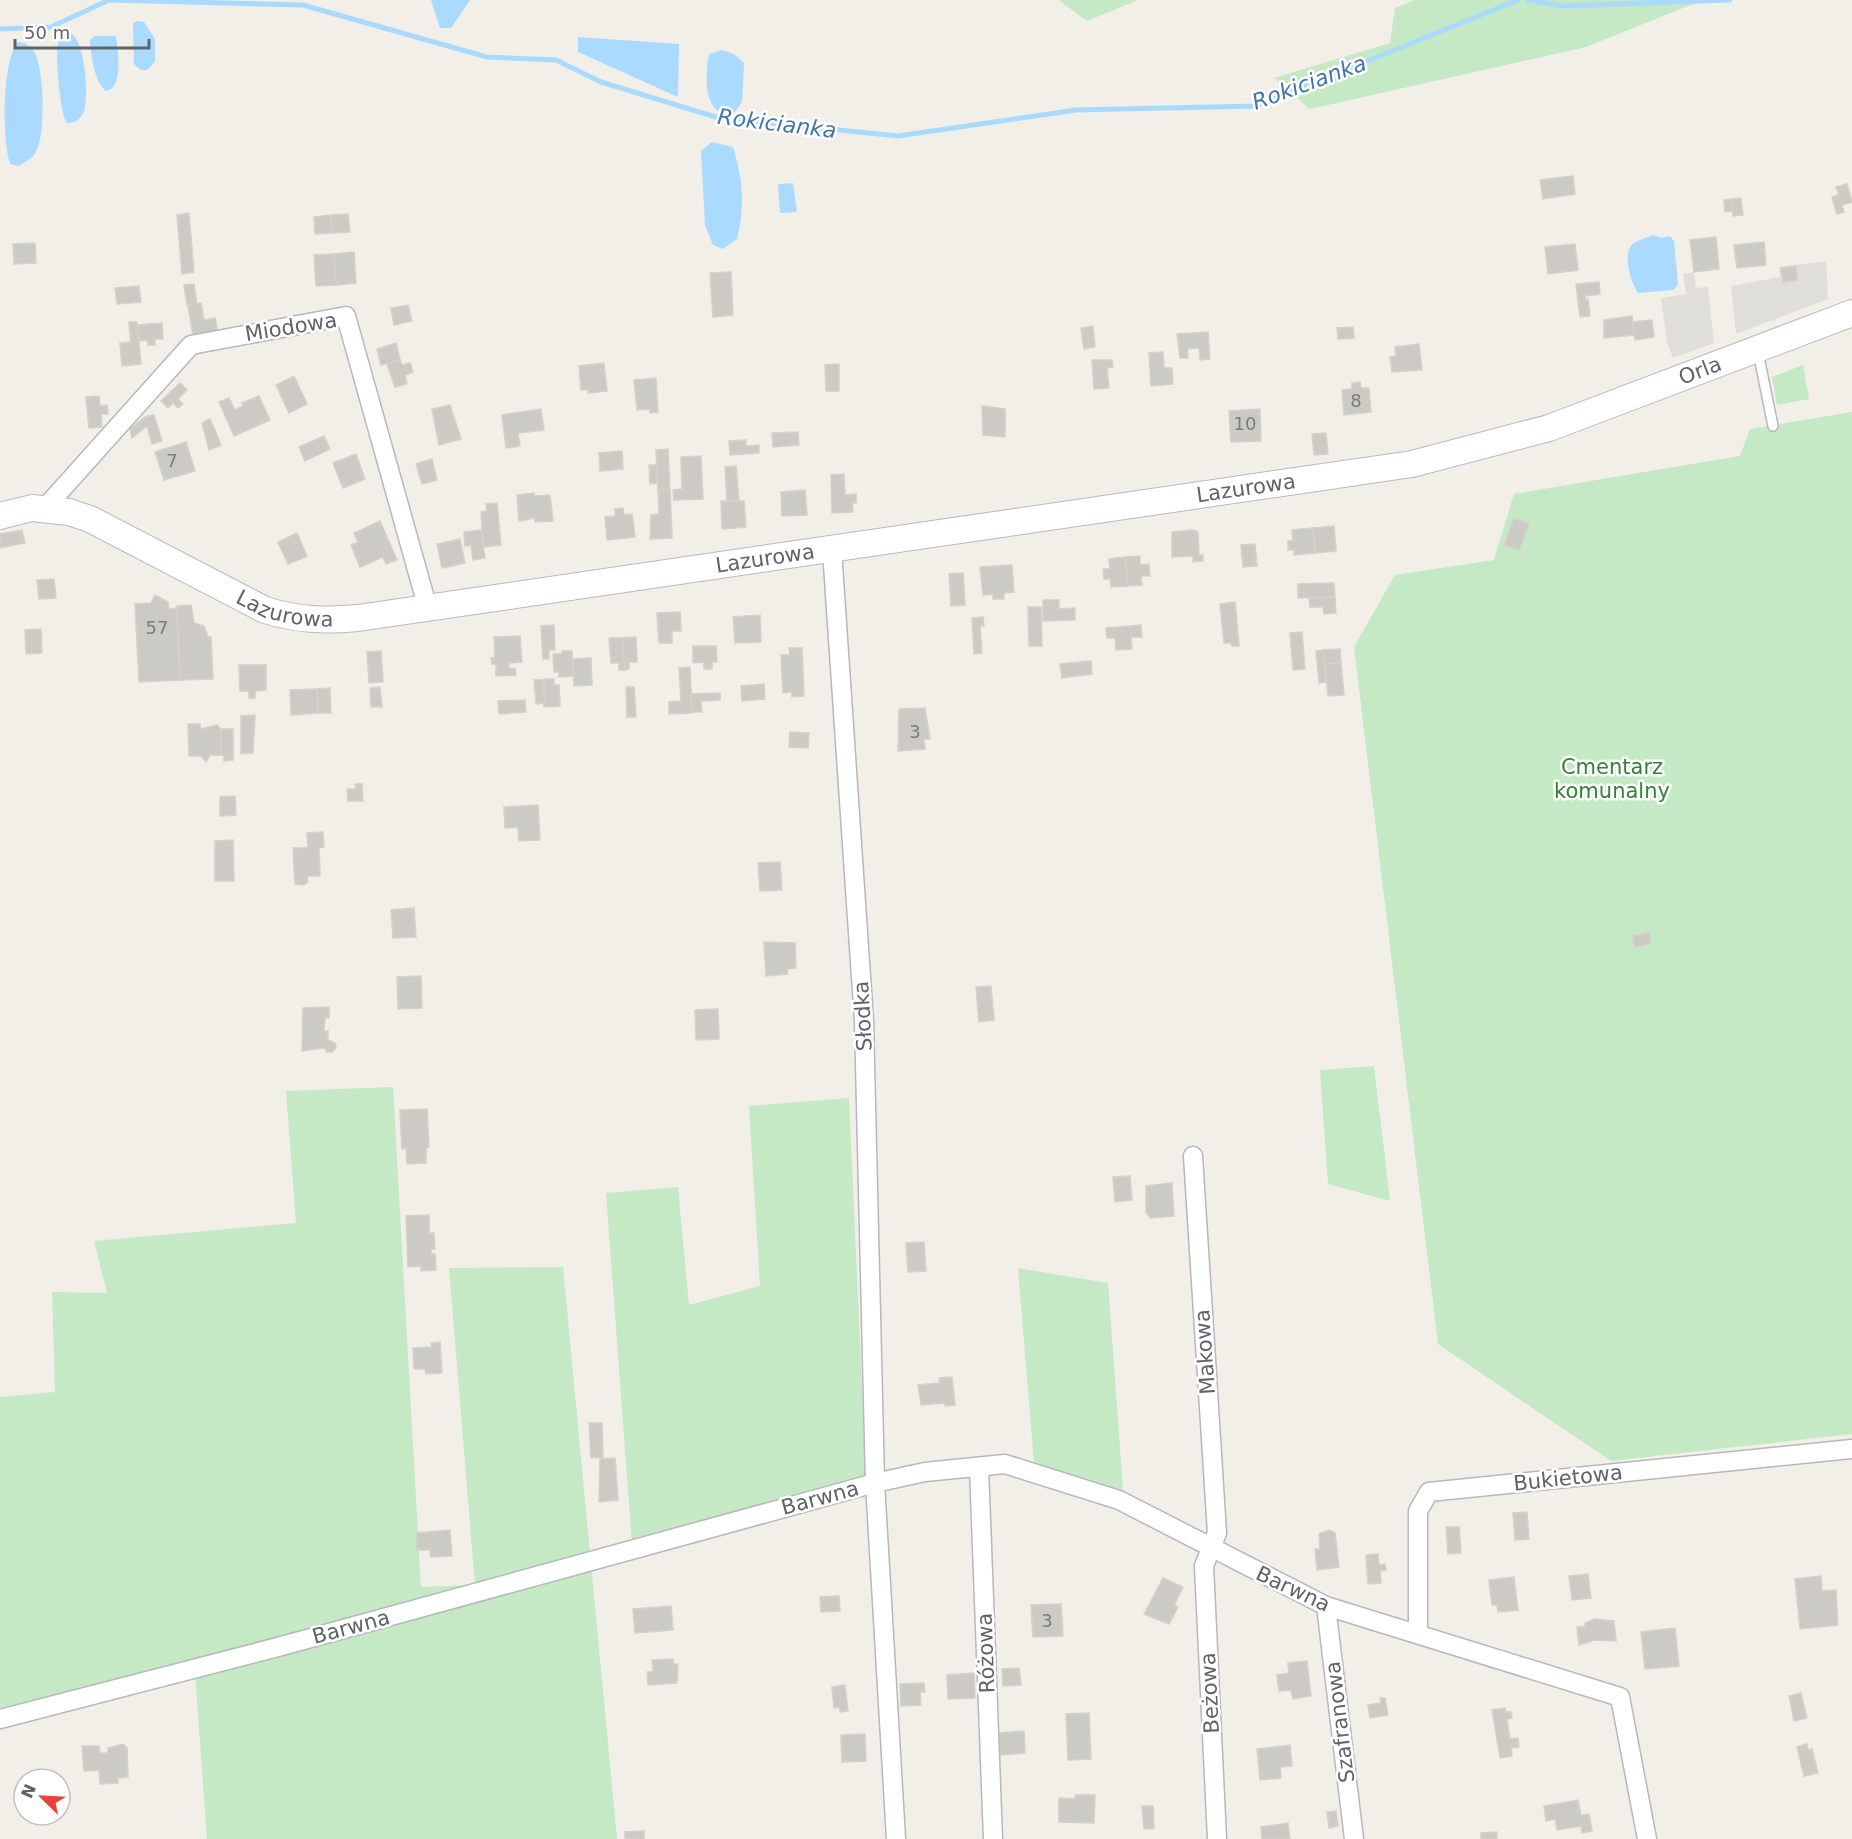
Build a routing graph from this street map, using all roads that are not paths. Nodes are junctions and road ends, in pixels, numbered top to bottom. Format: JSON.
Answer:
{"nodes":[{"id":1,"x":1852,"y":313,"type":"edge"},
{"id":2,"x":1758,"y":350,"type":"junction"},
{"id":3,"x":1773,"y":426,"type":"dead end"},
{"id":4,"x":1549,"y":428,"type":"joint"},
{"id":5,"x":44,"y":509,"type":"junction"},
{"id":6,"x":0,"y":516,"type":"edge"},
{"id":7,"x":832,"y":550,"type":"junction"},
{"id":8,"x":428,"y":609,"type":"junction"},
{"id":9,"x":1193,"y":1156,"type":"dead end"},
{"id":10,"x":1852,"y":1449,"type":"edge"},
{"id":11,"x":979,"y":1467,"type":"junction"},
{"id":12,"x":875,"y":1483,"type":"junction"},
{"id":13,"x":1211,"y":1548,"type":"junction"},
{"id":14,"x":1326,"y":1606,"type":"junction"},
{"id":15,"x":1418,"y":1634,"type":"junction"},
{"id":16,"x":0,"y":1719,"type":"edge"},
{"id":17,"x":896,"y":1839,"type":"edge"},
{"id":18,"x":993,"y":1839,"type":"edge"},
{"id":19,"x":1217,"y":1839,"type":"edge"},
{"id":20,"x":1354,"y":1839,"type":"edge"},
{"id":21,"x":1647,"y":1839,"type":"edge"}],
"edges":[{"from":1,"to":2,"type":"street","name":"Orla"},
{"from":2,"to":3,"type":"lane"},
{"from":2,"to":4,"type":"street","name":"Orla"},
{"from":4,"to":7,"type":"street","name":"Lazurowa"},
{"from":5,"to":6,"type":"street","name":"Lazurowa"},
{"from":5,"to":8,"type":"street","name":"Lazurowa"},
{"from":5,"to":8,"type":"street","name":"Miodowa"},
{"from":7,"to":8,"type":"street","name":"Lazurowa"},
{"from":7,"to":12,"type":"street","name":"Słodka"},
{"from":9,"to":13,"type":"street","name":"Makowa"},
{"from":10,"to":15,"type":"street","name":"Bukietowa"},
{"from":11,"to":12,"type":"street","name":"Barwna"},
{"from":11,"to":13,"type":"street","name":"Barwna"},
{"from":11,"to":18,"type":"street","name":"Różowa"},
{"from":12,"to":16,"type":"street","name":"Barwna"},
{"from":12,"to":17,"type":"street","name":"Słodka"},
{"from":13,"to":14,"type":"street","name":"Barwna"},
{"from":13,"to":19,"type":"street","name":"Beżowa"},
{"from":14,"to":15,"type":"street","name":"Barwna"},
{"from":14,"to":20,"type":"street","name":"Szafranowa"},
{"from":15,"to":21,"type":"street","name":"Barwna"}]}
